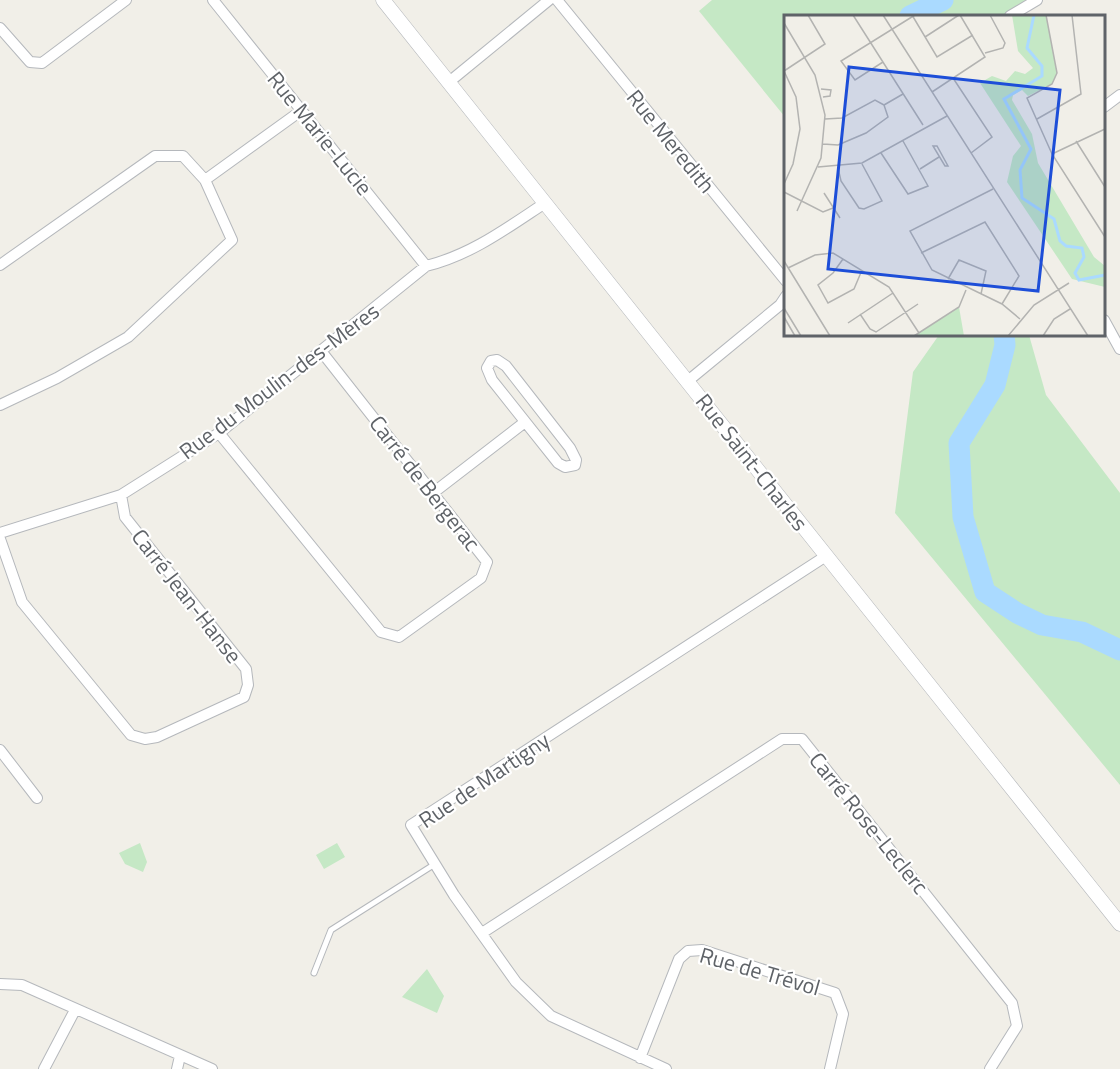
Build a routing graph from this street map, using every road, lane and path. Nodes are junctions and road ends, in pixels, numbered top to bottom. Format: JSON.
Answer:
{"nodes":[{"id":1,"x":126,"y":0,"type":"edge"},
{"id":2,"x":213,"y":0,"type":"edge"},
{"id":3,"x":383,"y":0,"type":"edge"},
{"id":4,"x":549,"y":0,"type":"edge"},
{"id":5,"x":557,"y":0,"type":"edge"},
{"id":6,"x":1036,"y":0,"type":"edge"},
{"id":7,"x":1012,"y":15,"type":"edge"},
{"id":8,"x":0,"y":28,"type":"edge"},
{"id":9,"x":449,"y":82,"type":"junction"},
{"id":10,"x":1120,"y":95,"type":"edge"},
{"id":11,"x":1105,"y":106,"type":"edge"},
{"id":12,"x":302,"y":110,"type":"junction"},
{"id":13,"x":205,"y":180,"type":"junction"},
{"id":14,"x":545,"y":203,"type":"junction"},
{"id":15,"x":0,"y":265,"type":"edge"},
{"id":16,"x":426,"y":266,"type":"junction"},
{"id":17,"x":784,"y":279,"type":"edge"},
{"id":18,"x":784,"y":299,"type":"edge"},
{"id":19,"x":1105,"y":322,"type":"edge"},
{"id":20,"x":1118,"y":343,"type":"edge"},
{"id":21,"x":321,"y":351,"type":"junction"},
{"id":22,"x":689,"y":380,"type":"junction"},
{"id":23,"x":0,"y":405,"type":"edge"},
{"id":24,"x":525,"y":422,"type":"junction"},
{"id":25,"x":219,"y":433,"type":"junction"},
{"id":26,"x":433,"y":493,"type":"junction"},
{"id":27,"x":121,"y":495,"type":"junction"},
{"id":28,"x":0,"y":533,"type":"edge"},
{"id":29,"x":0,"y":539,"type":"edge"},
{"id":30,"x":826,"y":556,"type":"junction"},
{"id":31,"x":0,"y":750,"type":"edge"},
{"id":32,"x":37,"y":798,"type":"dead end"},
{"id":33,"x":435,"y":864,"type":"junction"},
{"id":34,"x":1120,"y":924,"type":"edge"},
{"id":35,"x":482,"y":933,"type":"junction"},
{"id":36,"x":314,"y":973,"type":"dead end"},
{"id":37,"x":0,"y":984,"type":"edge"},
{"id":38,"x":75,"y":1010,"type":"junction"},
{"id":39,"x":180,"y":1056,"type":"junction"},
{"id":40,"x":640,"y":1058,"type":"junction"},
{"id":41,"x":44,"y":1069,"type":"edge"},
{"id":42,"x":177,"y":1069,"type":"edge"},
{"id":43,"x":212,"y":1069,"type":"edge"},
{"id":44,"x":666,"y":1069,"type":"edge"},
{"id":45,"x":830,"y":1069,"type":"edge"},
{"id":46,"x":990,"y":1069,"type":"edge"}],
"edges":[{"from":1,"to":8,"type":"street"},
{"from":2,"to":12,"type":"street","name":"Rue Marie-Lucie"},
{"from":3,"to":9,"type":"street","name":"Rue Saint-Charles"},
{"from":4,"to":9,"type":"street"},
{"from":5,"to":17,"type":"street","name":"Rue Meredith"},
{"from":6,"to":7,"type":"street"},
{"from":9,"to":14,"type":"street","name":"Rue Saint-Charles"},
{"from":10,"to":11,"type":"street"},
{"from":12,"to":13,"type":"street"},
{"from":12,"to":16,"type":"street","name":"Rue Marie-Lucie"},
{"from":13,"to":15,"type":"street"},
{"from":13,"to":23,"type":"street"},
{"from":14,"to":16,"type":"street","name":"Rue du Moulin-des-Mères"},
{"from":14,"to":22,"type":"street","name":"Rue Saint-Charles"},
{"from":16,"to":21,"type":"street","name":"Rue du Moulin-des-Mères"},
{"from":18,"to":22,"type":"street"},
{"from":19,"to":20,"type":"street"},
{"from":21,"to":25,"type":"street","name":"Rue du Moulin-des-Mères"},
{"from":21,"to":26,"type":"street","name":"Carré de Bergerac"},
{"from":22,"to":30,"type":"street","name":"Rue Saint-Charles"},
{"from":24,"to":24,"type":"street"},
{"from":24,"to":26,"type":"street"},
{"from":25,"to":26,"type":"street","name":"Carré de Bergerac"},
{"from":25,"to":27,"type":"street","name":"Rue du Moulin-des-Mères"},
{"from":27,"to":28,"type":"street","name":"Rue du Moulin-des-Mères"},
{"from":27,"to":29,"type":"street","name":"Carré Jean-Hanse"},
{"from":30,"to":33,"type":"street","name":"Rue de Martigny"},
{"from":30,"to":34,"type":"street","name":"Rue Saint-Charles"},
{"from":31,"to":32,"type":"street"},
{"from":33,"to":35,"type":"street","name":"Rue de Martigny"},
{"from":33,"to":36,"type":"lane"},
{"from":35,"to":40,"type":"street","name":"Rue de Martigny"},
{"from":35,"to":46,"type":"street","name":"Carré Rose-Leclerc"},
{"from":37,"to":38,"type":"street"},
{"from":38,"to":39,"type":"street"},
{"from":38,"to":41,"type":"street"},
{"from":39,"to":42,"type":"street"},
{"from":39,"to":43,"type":"street"},
{"from":40,"to":44,"type":"street","name":"Rue de Martigny"},
{"from":40,"to":45,"type":"street","name":"Rue de Trévol"}]}
